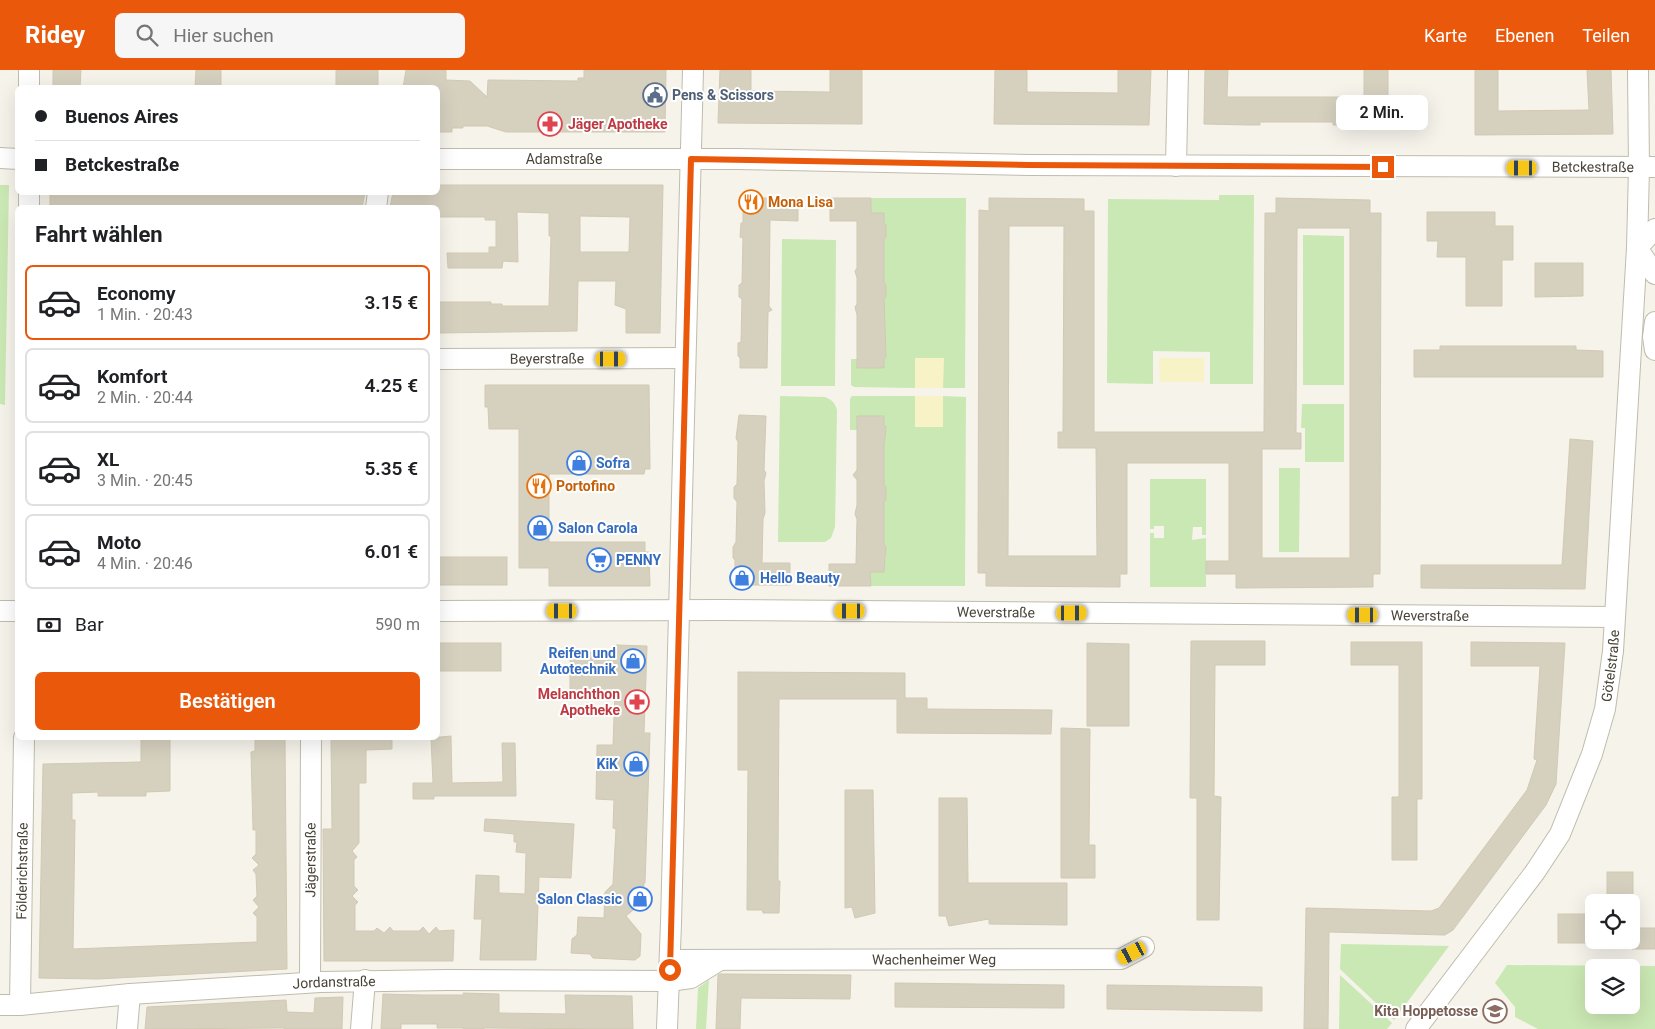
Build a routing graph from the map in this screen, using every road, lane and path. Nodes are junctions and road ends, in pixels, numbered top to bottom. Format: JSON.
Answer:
{"nodes":[{"id":1,"x":29,"y":70,"type":"edge"},
{"id":2,"x":693,"y":70,"type":"edge"},
{"id":3,"x":1178,"y":70,"type":"edge"},
{"id":4,"x":1638,"y":70,"type":"edge"},
{"id":5,"x":29,"y":85,"type":"edge"},
{"id":6,"x":0,"y":158,"type":"edge"},
{"id":7,"x":15,"y":158,"type":"edge"},
{"id":8,"x":440,"y":159,"type":"edge"},
{"id":9,"x":691,"y":159,"type":"junction"},
{"id":10,"x":1176,"y":166,"type":"junction"},
{"id":11,"x":1647,"y":168,"type":"edge"},
{"id":12,"x":1655,"y":229,"type":"edge"},
{"id":13,"x":1637,"y":248,"type":"junction"},
{"id":14,"x":1655,"y":274,"type":"edge"},
{"id":15,"x":1655,"y":322,"type":"edge"},
{"id":16,"x":1655,"y":350,"type":"edge"},
{"id":17,"x":686,"y":358,"type":"junction"},
{"id":18,"x":440,"y":359,"type":"edge"},
{"id":19,"x":678,"y":610,"type":"junction"},
{"id":20,"x":15,"y":611,"type":"edge"},
{"id":21,"x":440,"y":611,"type":"edge"},
{"id":22,"x":0,"y":612,"type":"edge"},
{"id":23,"x":1614,"y":617,"type":"junction"},
{"id":24,"x":24,"y":740,"type":"edge"},
{"id":25,"x":311,"y":740,"type":"edge"},
{"id":26,"x":1144,"y":947,"type":"dead end"},
{"id":27,"x":670,"y":960,"type":"junction"},
{"id":28,"x":720,"y":960,"type":"junction"},
{"id":29,"x":364,"y":980,"type":"junction"},
{"id":30,"x":669,"y":980,"type":"junction"},
{"id":31,"x":310,"y":982,"type":"junction"},
{"id":32,"x":130,"y":994,"type":"junction"},
{"id":33,"x":0,"y":1005,"type":"edge"},
{"id":34,"x":20,"y":1005,"type":"junction"},
{"id":35,"x":127,"y":1029,"type":"edge"},
{"id":36,"x":361,"y":1029,"type":"edge"},
{"id":37,"x":667,"y":1029,"type":"edge"},
{"id":38,"x":1416,"y":1029,"type":"edge"}],
"edges":[{"from":1,"to":5,"type":"street"},
{"from":2,"to":9,"type":"street"},
{"from":3,"to":10,"type":"street"},
{"from":4,"to":11,"type":"street","name":"Götelstraße"},
{"from":6,"to":7,"type":"street"},
{"from":8,"to":9,"type":"street","name":"Adamstraße"},
{"from":9,"to":10,"type":"street","name":"Betckestraße"},
{"from":9,"to":17,"type":"street"},
{"from":10,"to":11,"type":"street","name":"Betckestraße"},
{"from":11,"to":13,"type":"street","name":"Götelstraße"},
{"from":12,"to":13,"type":"street"},
{"from":13,"to":14,"type":"street"},
{"from":13,"to":23,"type":"street","name":"Götelstraße"},
{"from":15,"to":16,"type":"street"},
{"from":17,"to":18,"type":"street","name":"Beyerstraße"},
{"from":17,"to":19,"type":"street"},
{"from":19,"to":21,"type":"street","name":"Weverstraße"},
{"from":19,"to":23,"type":"street","name":"Weverstraße"},
{"from":19,"to":27,"type":"street"},
{"from":20,"to":22,"type":"street"},
{"from":23,"to":38,"type":"street","name":"Götelstraße"},
{"from":24,"to":34,"type":"street","name":"Földerichstraße"},
{"from":25,"to":31,"type":"street","name":"Jägerstraße"},
{"from":26,"to":28,"type":"street","name":"Wachenheimer Weg"},
{"from":27,"to":28,"type":"street","name":"Wachenheimer Weg"},
{"from":27,"to":30,"type":"street"},
{"from":28,"to":30,"type":"street"},
{"from":29,"to":30,"type":"street","name":"Jordanstraße"},
{"from":29,"to":31,"type":"street","name":"Jordanstraße"},
{"from":29,"to":36,"type":"street"},
{"from":30,"to":37,"type":"street"},
{"from":31,"to":32,"type":"street","name":"Jordanstraße"},
{"from":32,"to":34,"type":"street","name":"Jordanstraße"},
{"from":32,"to":35,"type":"street"},
{"from":33,"to":34,"type":"street","name":"Jordanstraße"}]}
